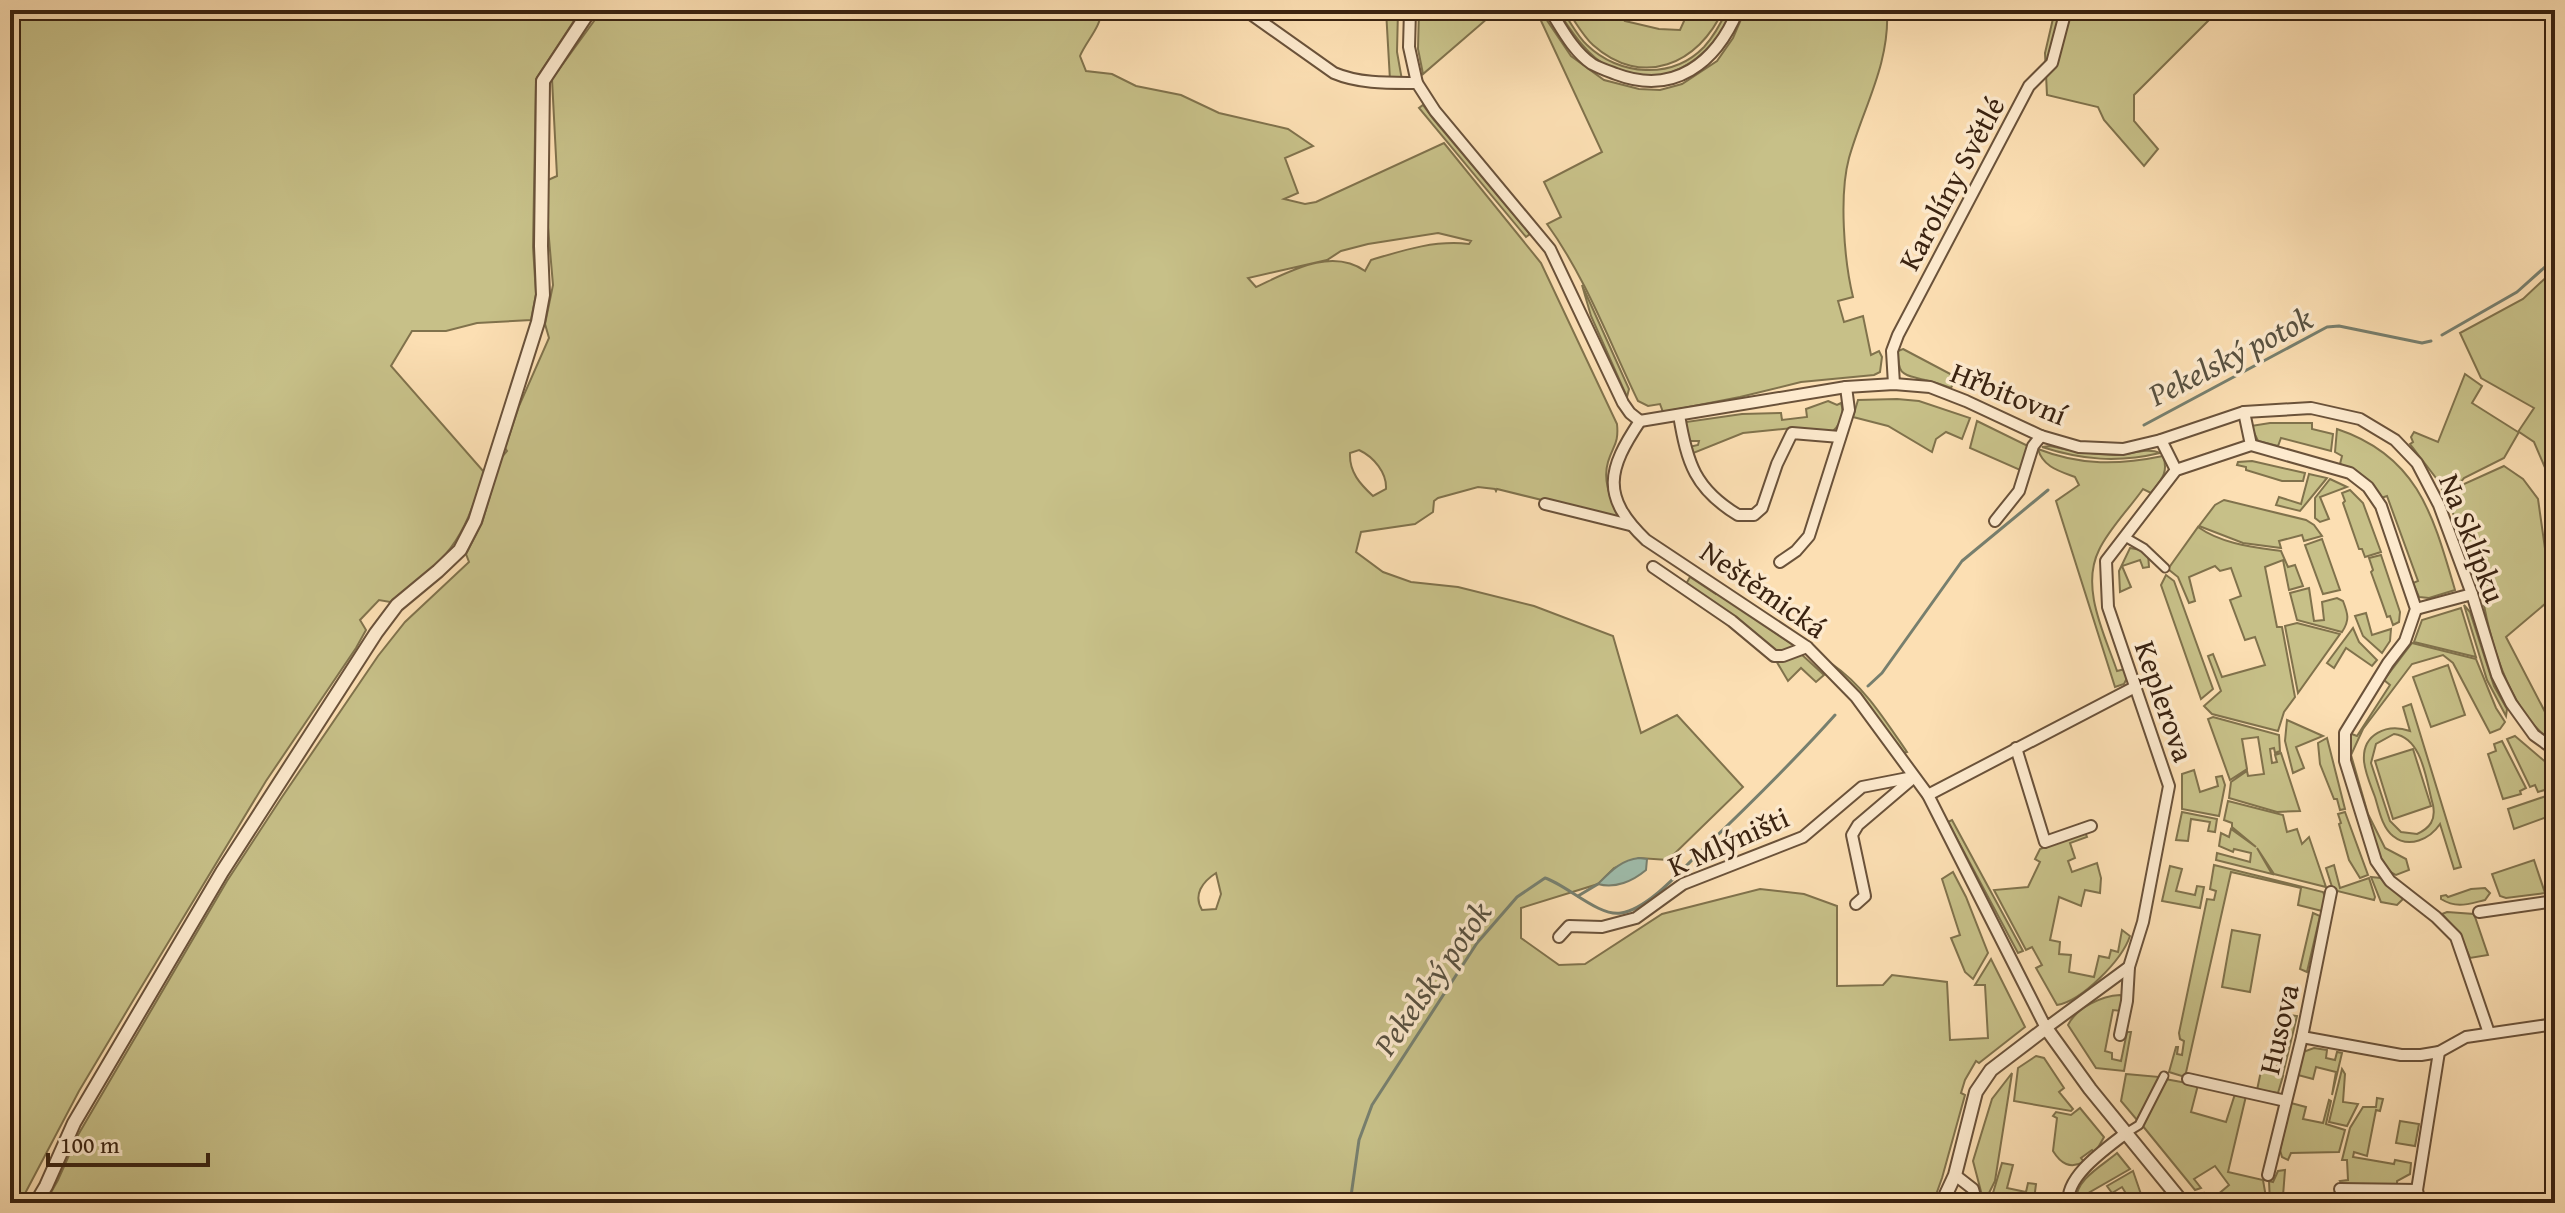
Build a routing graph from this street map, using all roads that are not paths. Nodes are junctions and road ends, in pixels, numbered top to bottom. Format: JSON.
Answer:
{"nodes":[{"id":1,"x":590,"y":10,"type":"edge"},
{"id":2,"x":1245,"y":10,"type":"edge"},
{"id":3,"x":1410,"y":10,"type":"edge"},
{"id":4,"x":1550,"y":10,"type":"edge"},
{"id":5,"x":1738,"y":10,"type":"edge"},
{"id":6,"x":2066,"y":10,"type":"edge"},
{"id":7,"x":1417,"y":83,"type":"junction"},
{"id":8,"x":1894,"y":384,"type":"junction"},
{"id":9,"x":1846,"y":387,"type":"junction"},
{"id":10,"x":2292,"y":408,"type":"joint"},
{"id":11,"x":2244,"y":412,"type":"junction"},
{"id":12,"x":1679,"y":415,"type":"junction"},
{"id":13,"x":1640,"y":421,"type":"junction"},
{"id":14,"x":2041,"y":436,"type":"junction"},
{"id":15,"x":1840,"y":437,"type":"junction"},
{"id":16,"x":2161,"y":440,"type":"junction"},
{"id":17,"x":2251,"y":445,"type":"junction"},
{"id":18,"x":2176,"y":470,"type":"junction"},
{"id":19,"x":1545,"y":504,"type":"dead end"},
{"id":20,"x":1995,"y":521,"type":"dead end"},
{"id":21,"x":1630,"y":525,"type":"junction"},
{"id":22,"x":2125,"y":537,"type":"junction"},
{"id":23,"x":1780,"y":562,"type":"dead end"},
{"id":24,"x":1653,"y":567,"type":"dead end"},
{"id":25,"x":2165,"y":568,"type":"dead end"},
{"id":26,"x":2472,"y":594,"type":"junction"},
{"id":27,"x":2416,"y":609,"type":"junction"},
{"id":28,"x":1807,"y":647,"type":"junction"},
{"id":29,"x":2135,"y":687,"type":"junction"},
{"id":30,"x":2016,"y":748,"type":"junction"},
{"id":31,"x":2555,"y":750,"type":"edge"},
{"id":32,"x":1913,"y":777,"type":"junction"},
{"id":33,"x":1928,"y":795,"type":"junction"},
{"id":34,"x":2091,"y":826,"type":"dead end"},
{"id":35,"x":2331,"y":892,"type":"dead end"},
{"id":36,"x":2555,"y":901,"type":"edge"},
{"id":37,"x":1856,"y":904,"type":"dead end"},
{"id":38,"x":2479,"y":912,"type":"dead end"},
{"id":39,"x":1559,"y":937,"type":"dead end"},
{"id":40,"x":2129,"y":967,"type":"junction"},
{"id":41,"x":2555,"y":1024,"type":"edge"},
{"id":42,"x":2046,"y":1028,"type":"junction"},
{"id":43,"x":2489,"y":1033,"type":"junction"},
{"id":44,"x":2120,"y":1035,"type":"dead end"},
{"id":45,"x":2302,"y":1037,"type":"junction"},
{"id":46,"x":2439,"y":1052,"type":"junction"},
{"id":47,"x":2164,"y":1076,"type":"dead end"},
{"id":48,"x":2188,"y":1079,"type":"dead end"},
{"id":49,"x":2286,"y":1101,"type":"junction"},
{"id":50,"x":2126,"y":1133,"type":"junction"},
{"id":51,"x":1955,"y":1175,"type":"junction"},
{"id":52,"x":2268,"y":1175,"type":"dead end"},
{"id":53,"x":2340,"y":1189,"type":"dead end"},
{"id":54,"x":2417,"y":1190,"type":"junction"},
{"id":55,"x":36,"y":1203,"type":"edge"},
{"id":56,"x":1942,"y":1203,"type":"edge"},
{"id":57,"x":1977,"y":1203,"type":"edge"},
{"id":58,"x":2069,"y":1203,"type":"edge"},
{"id":59,"x":2183,"y":1203,"type":"edge"},
{"id":60,"x":2420,"y":1203,"type":"edge"}],
"edges":[{"from":1,"to":55,"type":"street"},
{"from":2,"to":7,"type":"street"},
{"from":3,"to":7,"type":"street"},
{"from":4,"to":5,"type":"street"},
{"from":6,"to":8,"type":"street","name":"Karolíny Světlé"},
{"from":7,"to":13,"type":"street"},
{"from":8,"to":9,"type":"street","name":"Hřbitovní"},
{"from":8,"to":14,"type":"street","name":"Hřbitovní"},
{"from":9,"to":12,"type":"street","name":"Hřbitovní"},
{"from":9,"to":15,"type":"street"},
{"from":10,"to":11,"type":"street","name":"Hřbitovní"},
{"from":10,"to":26,"type":"street","name":"Na Sklípku"},
{"from":11,"to":16,"type":"street","name":"Hřbitovní"},
{"from":11,"to":17,"type":"street"},
{"from":12,"to":13,"type":"street","name":"Hřbitovní"},
{"from":12,"to":15,"type":"street"},
{"from":13,"to":21,"type":"street","name":"Neštěmická"},
{"from":14,"to":16,"type":"street","name":"Hřbitovní"},
{"from":14,"to":20,"type":"street"},
{"from":15,"to":23,"type":"street"},
{"from":16,"to":18,"type":"street"},
{"from":17,"to":18,"type":"street"},
{"from":17,"to":27,"type":"street"},
{"from":18,"to":22,"type":"street","name":"Keplerova"},
{"from":19,"to":21,"type":"street"},
{"from":21,"to":28,"type":"street","name":"Neštěmická"},
{"from":22,"to":25,"type":"street"},
{"from":22,"to":29,"type":"street","name":"Keplerova"},
{"from":24,"to":28,"type":"street"},
{"from":26,"to":27,"type":"street"},
{"from":26,"to":31,"type":"street","name":"Na Sklípku"},
{"from":27,"to":43,"type":"street"},
{"from":28,"to":32,"type":"street","name":"Neštěmická"},
{"from":29,"to":30,"type":"street"},
{"from":29,"to":40,"type":"street","name":"Keplerova"},
{"from":30,"to":33,"type":"street"},
{"from":30,"to":34,"type":"street"},
{"from":32,"to":33,"type":"street","name":"Neštěmická"},
{"from":32,"to":37,"type":"street"},
{"from":32,"to":39,"type":"street","name":"K Mlýništi"},
{"from":33,"to":42,"type":"street","name":"Neštěmická"},
{"from":35,"to":45,"type":"street","name":"Husova"},
{"from":36,"to":38,"type":"street"},
{"from":40,"to":42,"type":"street"},
{"from":40,"to":44,"type":"street","name":"Keplerova"},
{"from":41,"to":43,"type":"street"},
{"from":42,"to":50,"type":"street","name":"Neštěmická"},
{"from":42,"to":51,"type":"street"},
{"from":43,"to":46,"type":"street"},
{"from":45,"to":46,"type":"street"},
{"from":45,"to":49,"type":"street","name":"Husova"},
{"from":46,"to":54,"type":"street"},
{"from":47,"to":50,"type":"street"},
{"from":48,"to":49,"type":"street"},
{"from":49,"to":52,"type":"street","name":"Husova"},
{"from":50,"to":58,"type":"street"},
{"from":50,"to":59,"type":"street","name":"Neštěmická"},
{"from":51,"to":56,"type":"street"},
{"from":51,"to":57,"type":"street"},
{"from":53,"to":54,"type":"street"},
{"from":54,"to":60,"type":"street"}]}
